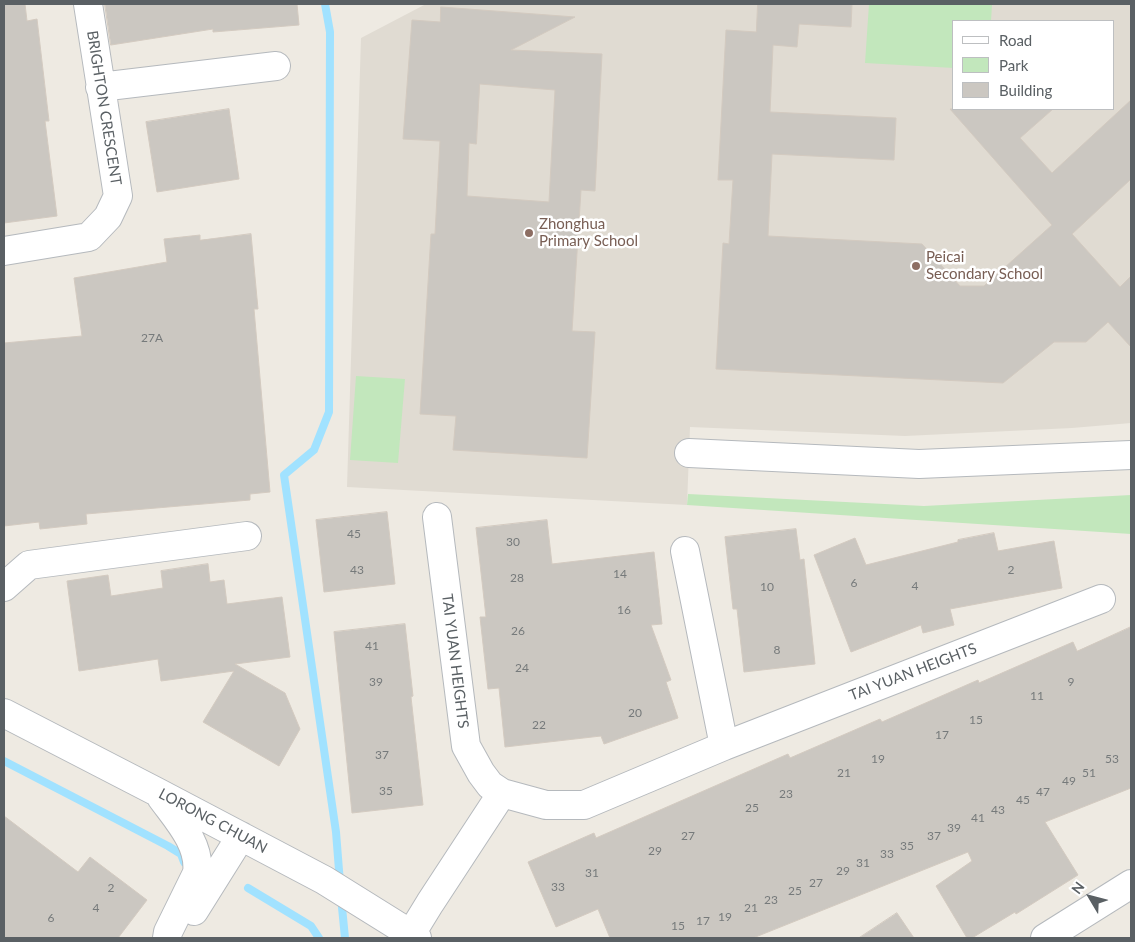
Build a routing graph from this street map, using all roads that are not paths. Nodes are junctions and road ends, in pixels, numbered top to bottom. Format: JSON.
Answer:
{"nodes":[{"id":1,"x":88,"y":4,"type":"edge"},
{"id":2,"x":276,"y":66,"type":"dead end"},
{"id":3,"x":100,"y":87,"type":"junction"},
{"id":4,"x":4,"y":251,"type":"edge"},
{"id":5,"x":689,"y":453,"type":"dead end"},
{"id":6,"x":1131,"y":455,"type":"edge"},
{"id":7,"x":437,"y":517,"type":"dead end"},
{"id":8,"x":247,"y":536,"type":"dead end"},
{"id":9,"x":684,"y":551,"type":"dead end"},
{"id":10,"x":4,"y":587,"type":"edge"},
{"id":11,"x":1101,"y":599,"type":"dead end"},
{"id":12,"x":4,"y":713,"type":"edge"},
{"id":13,"x":724,"y":746,"type":"junction"},
{"id":14,"x":157,"y":792,"type":"junction"},
{"id":15,"x":502,"y":793,"type":"junction"},
{"id":16,"x":242,"y":836,"type":"junction"},
{"id":17,"x":1131,"y":884,"type":"edge"},
{"id":18,"x":414,"y":936,"type":"edge"},
{"id":19,"x":167,"y":938,"type":"edge"},
{"id":20,"x":174,"y":938,"type":"edge"},
{"id":21,"x":1045,"y":938,"type":"edge"}],
"edges":[{"from":1,"to":3,"type":"street","name":"BRIGHTON CRESCENT"},
{"from":2,"to":3,"type":"street"},
{"from":3,"to":4,"type":"street","name":"BRIGHTON CRESCENT"},
{"from":5,"to":6,"type":"street"},
{"from":7,"to":15,"type":"street","name":"TAI YUAN HEIGHTS"},
{"from":8,"to":10,"type":"street"},
{"from":9,"to":13,"type":"street"},
{"from":11,"to":13,"type":"street","name":"TAI YUAN HEIGHTS"},
{"from":12,"to":14,"type":"street","name":"LORONG CHUAN"},
{"from":13,"to":15,"type":"street","name":"TAI YUAN HEIGHTS"},
{"from":14,"to":16,"type":"street","name":"LORONG CHUAN"},
{"from":14,"to":19,"type":"street"},
{"from":15,"to":18,"type":"street"},
{"from":16,"to":18,"type":"street","name":"LORONG CHUAN"},
{"from":16,"to":20,"type":"street"},
{"from":17,"to":21,"type":"street"}]}
